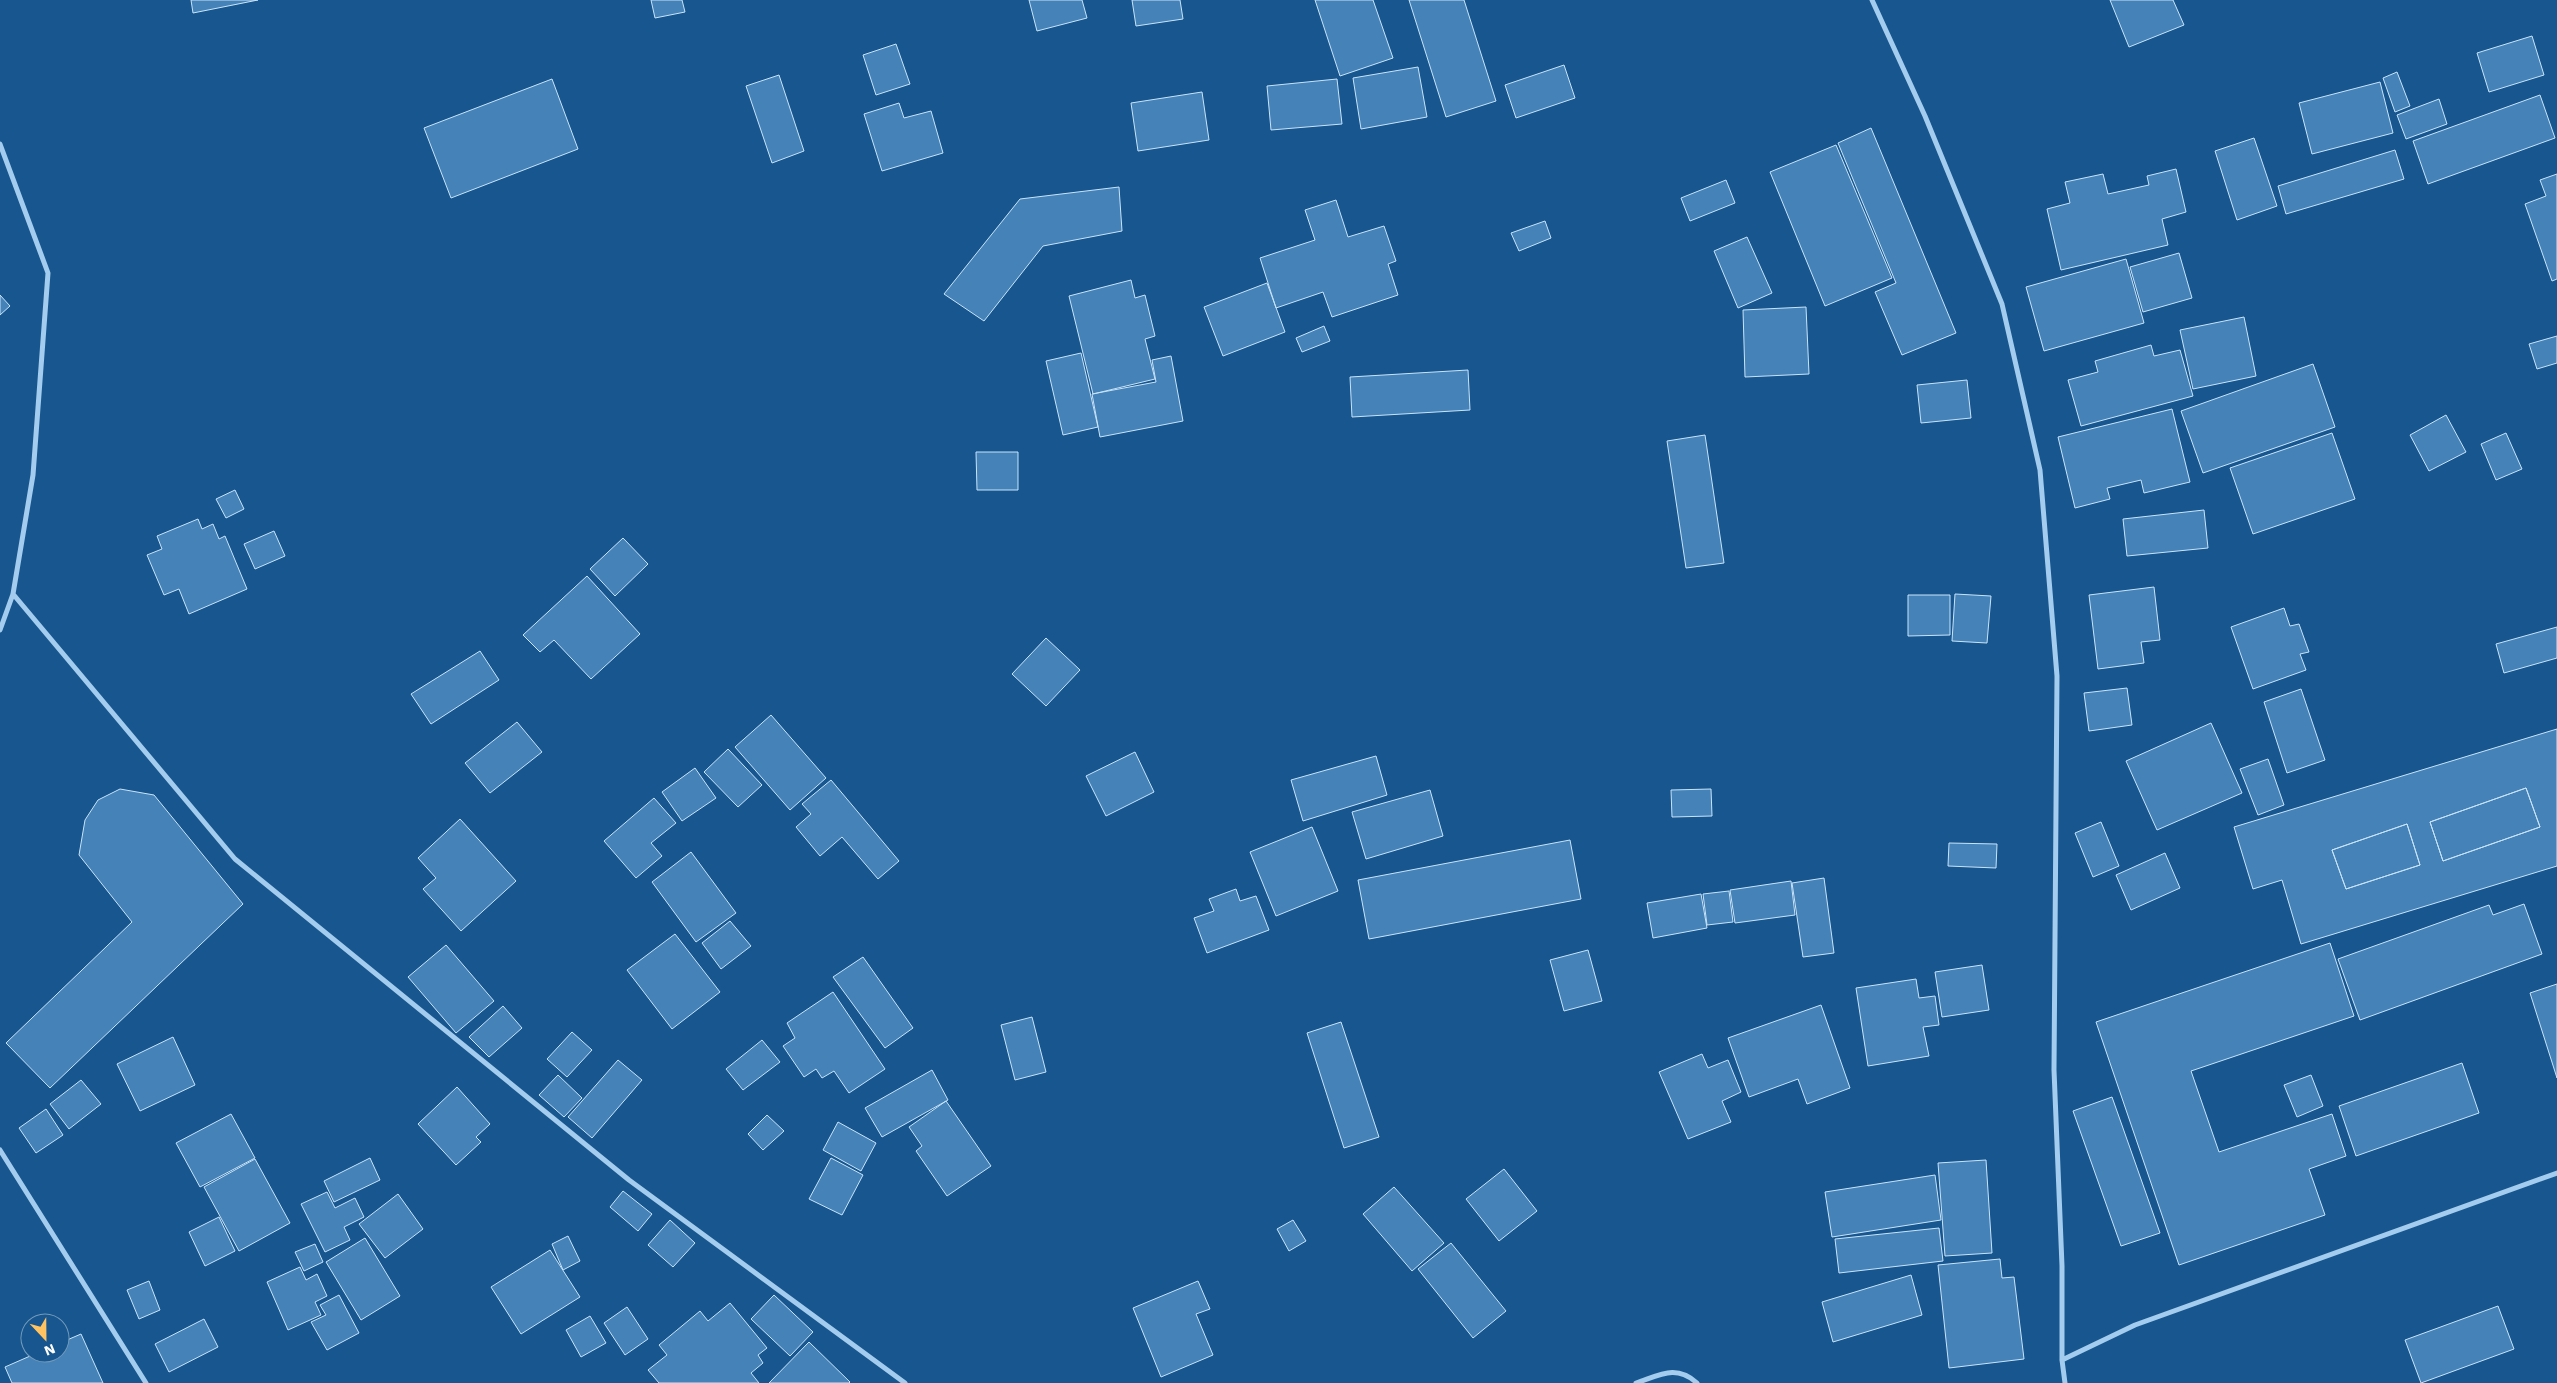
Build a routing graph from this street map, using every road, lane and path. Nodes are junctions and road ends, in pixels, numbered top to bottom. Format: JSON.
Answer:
{"nodes":[{"id":1,"x":1872,"y":0,"type":"edge"},
{"id":2,"x":0,"y":144,"type":"edge"},
{"id":3,"x":13,"y":594,"type":"junction"},
{"id":4,"x":0,"y":630,"type":"edge"},
{"id":5,"x":0,"y":1150,"type":"edge"},
{"id":6,"x":2557,"y":1173,"type":"edge"},
{"id":7,"x":2062,"y":1360,"type":"junction"},
{"id":8,"x":146,"y":1383,"type":"edge"},
{"id":9,"x":905,"y":1383,"type":"edge"},
{"id":10,"x":1636,"y":1383,"type":"edge"},
{"id":11,"x":1697,"y":1383,"type":"edge"},
{"id":12,"x":2065,"y":1383,"type":"edge"}],
"edges":[{"from":1,"to":7,"type":"street"},
{"from":2,"to":3,"type":"street"},
{"from":3,"to":4,"type":"street"},
{"from":3,"to":9,"type":"street"},
{"from":5,"to":8,"type":"street"},
{"from":6,"to":7,"type":"street"},
{"from":7,"to":12,"type":"street"},
{"from":10,"to":11,"type":"street"}]}
